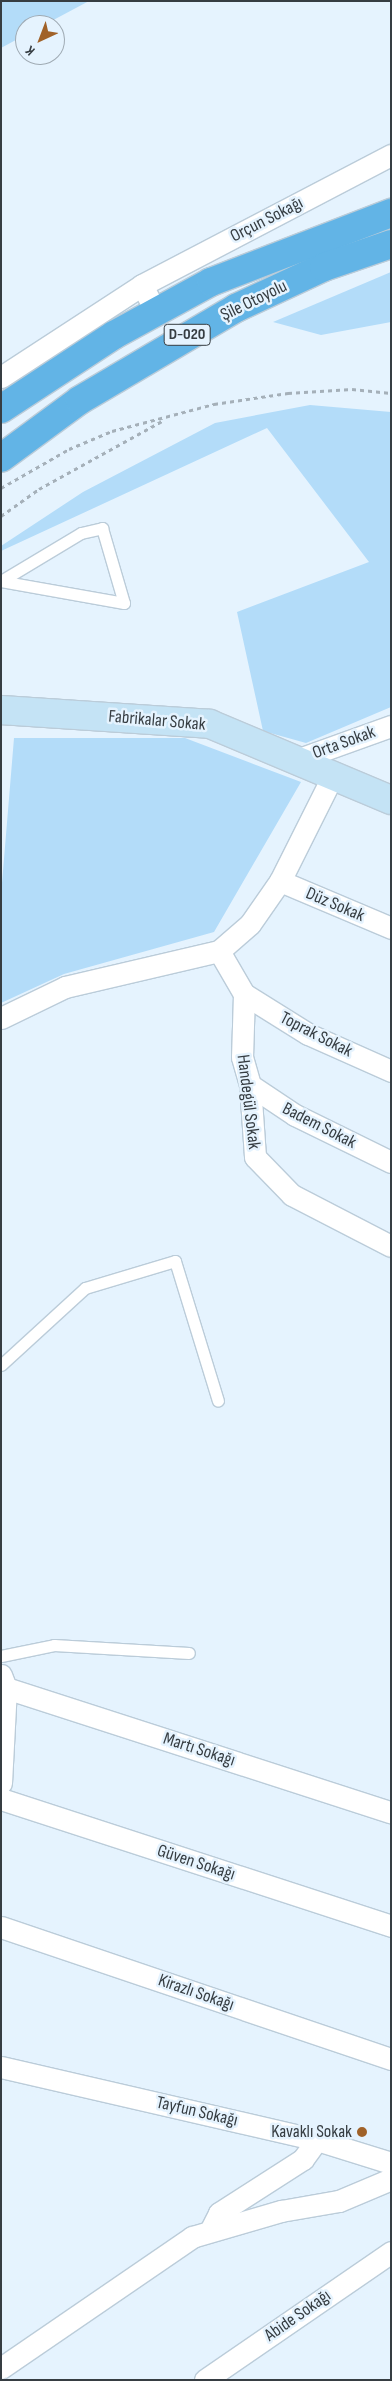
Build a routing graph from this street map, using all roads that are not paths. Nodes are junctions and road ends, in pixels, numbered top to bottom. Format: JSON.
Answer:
{"nodes":[{"id":1,"x":391,"y":155,"type":"edge"},
{"id":2,"x":391,"y":202,"type":"edge"},
{"id":3,"x":391,"y":213,"type":"edge"},
{"id":4,"x":339,"y":231,"type":"junction"},
{"id":5,"x":391,"y":244,"type":"edge"},
{"id":6,"x":142,"y":285,"type":"junction"},
{"id":7,"x":156,"y":312,"type":"junction"},
{"id":8,"x":1,"y":377,"type":"edge"},
{"id":9,"x":1,"y":409,"type":"edge"},
{"id":10,"x":1,"y":458,"type":"edge"},
{"id":11,"x":1,"y":581,"type":"edge"},
{"id":12,"x":1,"y":710,"type":"edge"},
{"id":13,"x":391,"y":726,"type":"edge"},
{"id":14,"x":296,"y":760,"type":"junction"},
{"id":15,"x":333,"y":775,"type":"junction"},
{"id":16,"x":391,"y":800,"type":"edge"},
{"id":17,"x":280,"y":882,"type":"junction"},
{"id":18,"x":391,"y":928,"type":"edge"},
{"id":19,"x":219,"y":951,"type":"junction"},
{"id":20,"x":244,"y":994,"type":"junction"},
{"id":21,"x":1,"y":1018,"type":"edge"},
{"id":22,"x":391,"y":1071,"type":"edge"},
{"id":23,"x":250,"y":1085,"type":"junction"},
{"id":24,"x":391,"y":1162,"type":"edge"},
{"id":25,"x":391,"y":1246,"type":"edge"},
{"id":26,"x":1,"y":1366,"type":"edge"},
{"id":27,"x":218,"y":1401,"type":"dead end"},
{"id":28,"x":189,"y":1653,"type":"dead end"},
{"id":29,"x":1,"y":1656,"type":"edge"},
{"id":30,"x":4,"y":1681,"type":"edge"},
{"id":31,"x":1,"y":1783,"type":"edge"},
{"id":32,"x":1,"y":1799,"type":"edge"},
{"id":33,"x":391,"y":1812,"type":"edge"},
{"id":34,"x":391,"y":1926,"type":"edge"},
{"id":35,"x":1,"y":1927,"type":"edge"},
{"id":36,"x":391,"y":2059,"type":"edge"},
{"id":37,"x":1,"y":2067,"type":"edge"},
{"id":38,"x":317,"y":2140,"type":"junction"},
{"id":39,"x":391,"y":2163,"type":"edge"},
{"id":40,"x":391,"y":2179,"type":"edge"},
{"id":41,"x":211,"y":2229,"type":"junction"},
{"id":42,"x":391,"y":2252,"type":"edge"},
{"id":43,"x":1,"y":2368,"type":"edge"},
{"id":44,"x":205,"y":2380,"type":"edge"}],
"edges":[{"from":1,"to":6,"type":"street","name":"Orçun Sokağı"},
{"from":2,"to":4,"type":"highway"},
{"from":3,"to":4,"type":"highway","name":"Şile Otoyolu"},
{"from":4,"to":7,"type":"highway","name":"Şile Otoyolu"},
{"from":5,"to":10,"type":"highway","name":"Şile Otoyolu","number":"D-020"},
{"from":6,"to":7,"type":"street"},
{"from":6,"to":8,"type":"street","name":"Orçun Sokağı"},
{"from":7,"to":9,"type":"highway","name":"Şile Otoyolu"},
{"from":11,"to":11,"type":"lane"},
{"from":12,"to":14,"type":"main road","name":"Fabrikalar Sokak"},
{"from":13,"to":14,"type":"street","name":"Orta Sokak"},
{"from":14,"to":15,"type":"main road","name":"Fabrikalar Sokak"},
{"from":15,"to":16,"type":"main road","name":"Fabrikalar Sokak"},
{"from":15,"to":17,"type":"street"},
{"from":17,"to":18,"type":"street","name":"Düz Sokak"},
{"from":17,"to":19,"type":"street"},
{"from":19,"to":20,"type":"street"},
{"from":19,"to":21,"type":"street"},
{"from":20,"to":22,"type":"street","name":"Toprak Sokak"},
{"from":20,"to":23,"type":"street","name":"Handegül Sokak"},
{"from":23,"to":24,"type":"street","name":"Badem Sokak"},
{"from":23,"to":25,"type":"street","name":"Handegül Sokak"},
{"from":26,"to":27,"type":"lane"},
{"from":28,"to":29,"type":"lane"},
{"from":30,"to":31,"type":"street"},
{"from":30,"to":33,"type":"street","name":"Martı Sokağı"},
{"from":32,"to":34,"type":"street","name":"Güven Sokağı"},
{"from":35,"to":36,"type":"street","name":"Kirazlı Sokağı"},
{"from":37,"to":38,"type":"street","name":"Tayfun Sokağı"},
{"from":38,"to":39,"type":"street","name":"Tayfun Sokağı"},
{"from":38,"to":41,"type":"street"},
{"from":40,"to":41,"type":"street"},
{"from":41,"to":43,"type":"street"},
{"from":42,"to":44,"type":"street","name":"Abide Sokağı"}]}
